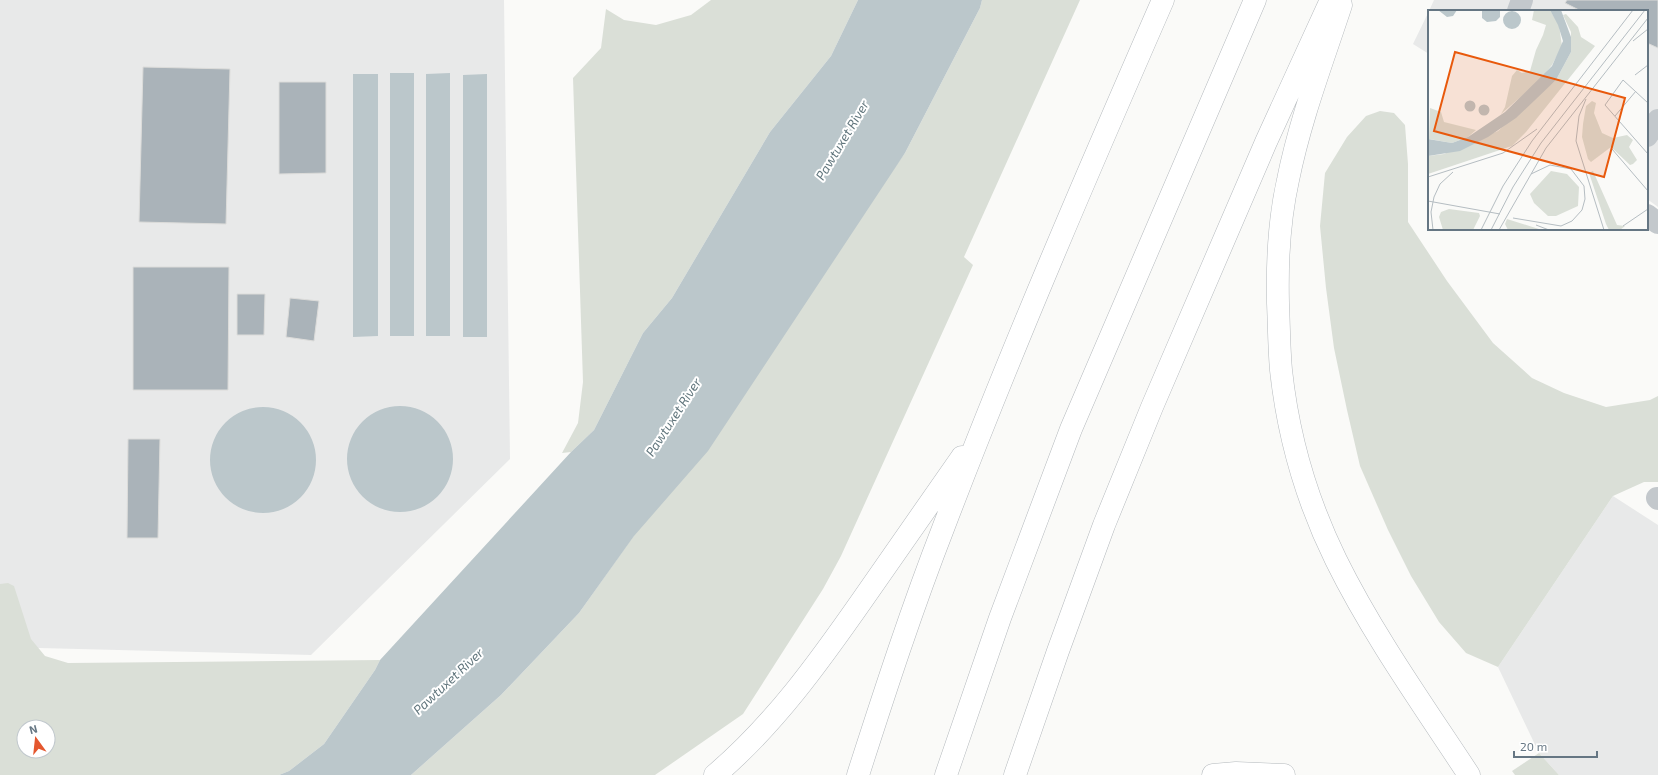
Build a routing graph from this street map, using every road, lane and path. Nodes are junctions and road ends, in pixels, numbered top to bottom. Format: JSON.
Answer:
{"nodes":[{"id":1,"x":1163,"y":0,"type":"edge"},
{"id":2,"x":1255,"y":0,"type":"edge"},
{"id":3,"x":1331,"y":0,"type":"edge"},
{"id":4,"x":1342,"y":0,"type":"edge"},
{"id":5,"x":1522,"y":0,"type":"edge"},
{"id":6,"x":1518,"y":10,"type":"edge"},
{"id":7,"x":1658,"y":120,"type":"edge"},
{"id":8,"x":1648,"y":135,"type":"edge"},
{"id":9,"x":1648,"y":216,"type":"edge"},
{"id":10,"x":1658,"y":222,"type":"edge"},
{"id":11,"x":982,"y":428,"type":"junction"},
{"id":12,"x":715,"y":775,"type":"edge"},
{"id":13,"x":858,"y":775,"type":"edge"},
{"id":14,"x":946,"y":775,"type":"edge"},
{"id":15,"x":1015,"y":775,"type":"edge"},
{"id":16,"x":1213,"y":775,"type":"edge"},
{"id":17,"x":1284,"y":775,"type":"edge"},
{"id":18,"x":1468,"y":775,"type":"edge"}],
"edges":[{"from":1,"to":11,"type":"highway"},
{"from":2,"to":14,"type":"highway"},
{"from":3,"to":15,"type":"highway"},
{"from":4,"to":18,"type":"highway"},
{"from":5,"to":6,"type":"street"},
{"from":7,"to":8,"type":"street"},
{"from":9,"to":10,"type":"street"},
{"from":11,"to":12,"type":"highway"},
{"from":11,"to":13,"type":"highway"},
{"from":16,"to":17,"type":"highway"}]}
